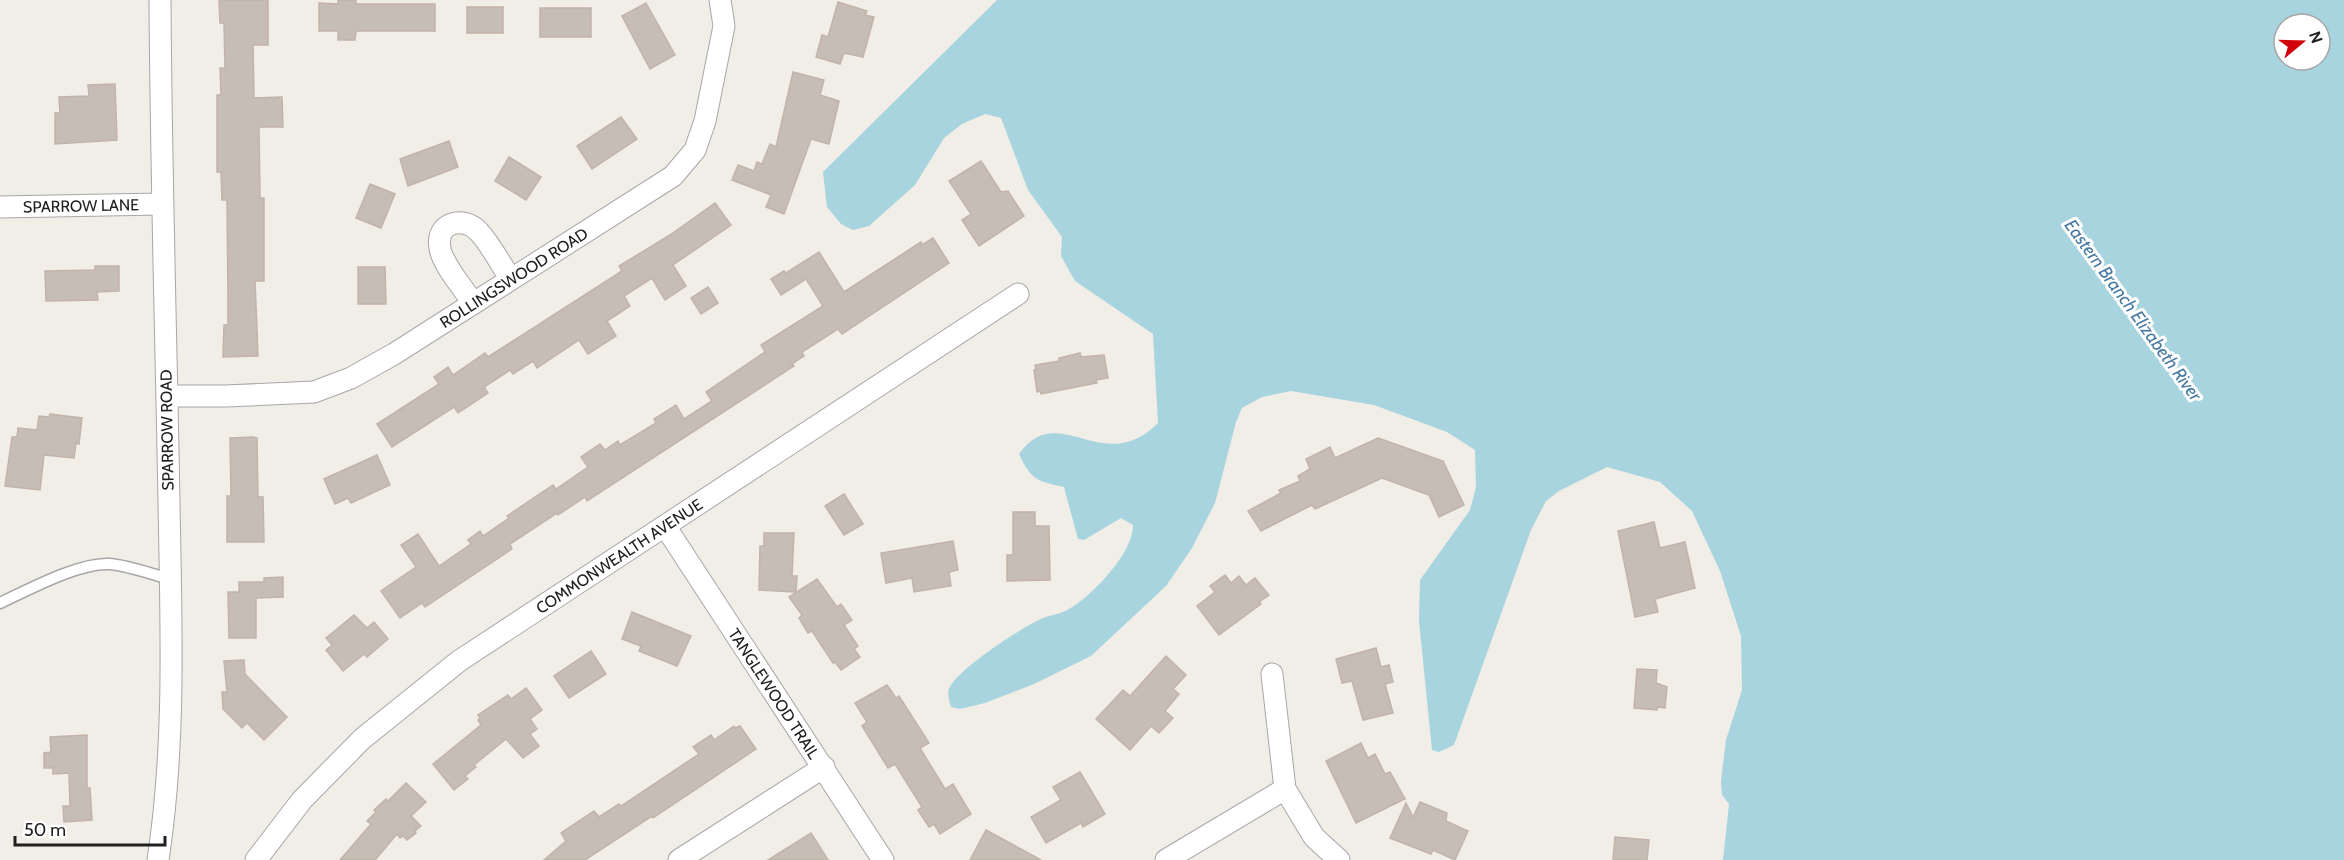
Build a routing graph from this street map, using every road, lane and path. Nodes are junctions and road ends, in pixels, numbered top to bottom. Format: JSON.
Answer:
{"nodes":[{"id":1,"x":160,"y":0,"type":"edge"},
{"id":2,"x":720,"y":0,"type":"edge"},
{"id":3,"x":161,"y":204,"type":"junction"},
{"id":4,"x":0,"y":207,"type":"edge"},
{"id":5,"x":510,"y":278,"type":"junction"},
{"id":6,"x":1018,"y":294,"type":"dead end"},
{"id":7,"x":473,"y":303,"type":"junction"},
{"id":8,"x":167,"y":396,"type":"junction"},
{"id":9,"x":665,"y":526,"type":"junction"},
{"id":10,"x":170,"y":579,"type":"junction"},
{"id":11,"x":0,"y":603,"type":"edge"},
{"id":12,"x":1272,"y":674,"type":"dead end"},
{"id":13,"x":824,"y":767,"type":"junction"},
{"id":14,"x":1285,"y":789,"type":"junction"},
{"id":15,"x":158,"y":860,"type":"edge"},
{"id":16,"x":256,"y":860,"type":"edge"},
{"id":17,"x":679,"y":860,"type":"edge"},
{"id":18,"x":884,"y":860,"type":"edge"},
{"id":19,"x":1166,"y":860,"type":"edge"},
{"id":20,"x":1339,"y":860,"type":"edge"}],
"edges":[{"from":1,"to":3,"type":"street","name":"SPARROW ROAD"},
{"from":2,"to":5,"type":"street","name":"ROLLINGSWOOD ROAD"},
{"from":3,"to":4,"type":"street","name":"SPARROW LANE"},
{"from":3,"to":8,"type":"street","name":"SPARROW ROAD"},
{"from":5,"to":7,"type":"street","name":"ROLLINGSWOOD ROAD"},
{"from":5,"to":7,"type":"street"},
{"from":6,"to":9,"type":"street","name":"COMMONWEALTH AVENUE"},
{"from":7,"to":8,"type":"street","name":"ROLLINGSWOOD ROAD"},
{"from":8,"to":10,"type":"street","name":"SPARROW ROAD"},
{"from":9,"to":13,"type":"street","name":"TANGLEWOOD TRAIL"},
{"from":9,"to":16,"type":"street","name":"COMMONWEALTH AVENUE"},
{"from":10,"to":11,"type":"lane"},
{"from":10,"to":15,"type":"street","name":"SPARROW ROAD"},
{"from":12,"to":14,"type":"street"},
{"from":13,"to":17,"type":"street"},
{"from":13,"to":18,"type":"street","name":"TANGLEWOOD TRAIL"},
{"from":14,"to":19,"type":"street"},
{"from":14,"to":20,"type":"street"}]}
